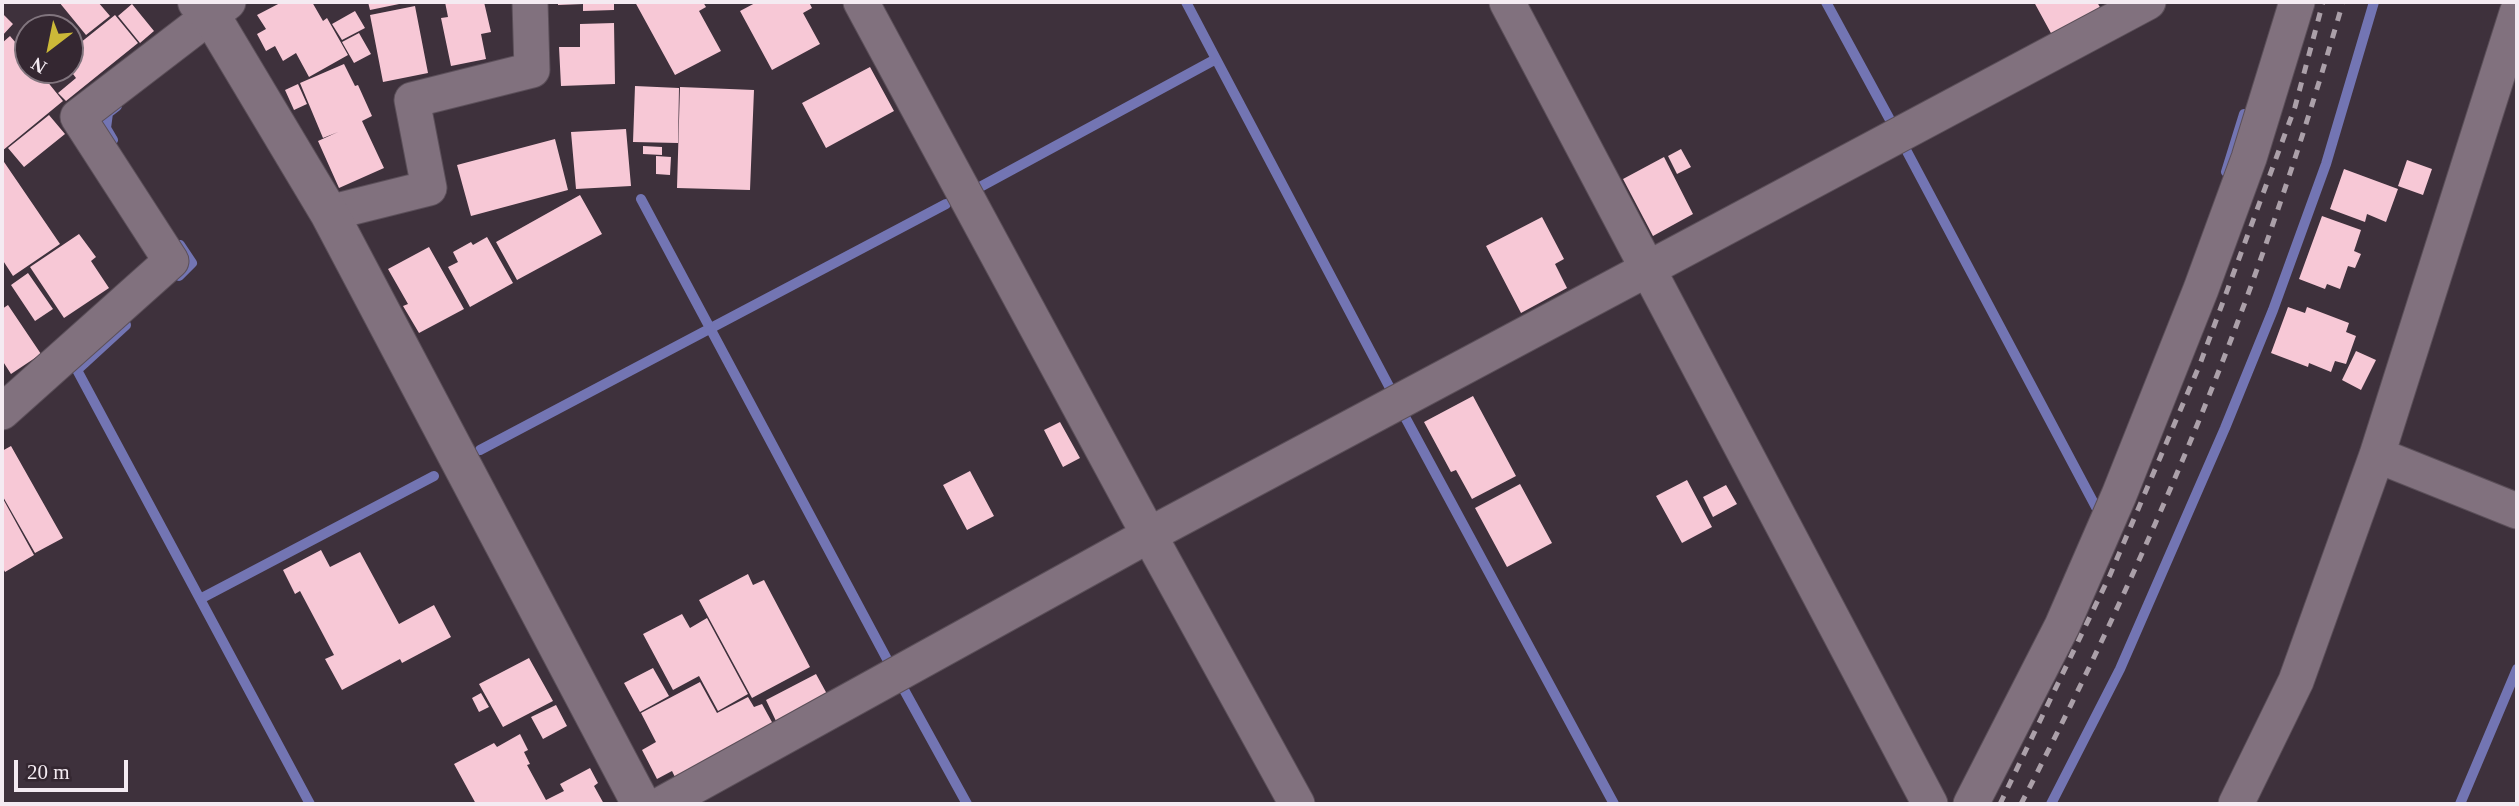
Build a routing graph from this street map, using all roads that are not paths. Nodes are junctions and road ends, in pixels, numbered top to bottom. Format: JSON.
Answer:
{"nodes":[{"id":1,"x":530,"y":2,"type":"edge"},
{"id":2,"x":861,"y":2,"type":"edge"},
{"id":3,"x":1507,"y":2,"type":"edge"},
{"id":4,"x":2147,"y":2,"type":"edge"},
{"id":5,"x":2297,"y":2,"type":"edge"},
{"id":6,"x":212,"y":6,"type":"edge"},
{"id":7,"x":2517,"y":13,"type":"edge"},
{"id":8,"x":329,"y":213,"type":"junction"},
{"id":9,"x":1648,"y":268,"type":"junction"},
{"id":10,"x":2,"y":412,"type":"edge"},
{"id":11,"x":2377,"y":455,"type":"junction"},
{"id":12,"x":2517,"y":511,"type":"edge"},
{"id":13,"x":1149,"y":536,"type":"junction"},
{"id":14,"x":641,"y":804,"type":"edge"},
{"id":15,"x":662,"y":804,"type":"edge"},
{"id":16,"x":1297,"y":804,"type":"edge"},
{"id":17,"x":1930,"y":804,"type":"edge"},
{"id":18,"x":1971,"y":804,"type":"edge"},
{"id":19,"x":2236,"y":804,"type":"edge"}],
"edges":[{"from":1,"to":8,"type":"street"},
{"from":2,"to":13,"type":"street"},
{"from":3,"to":9,"type":"street"},
{"from":4,"to":9,"type":"street"},
{"from":5,"to":18,"type":"street"},
{"from":6,"to":8,"type":"street"},
{"from":6,"to":10,"type":"street"},
{"from":7,"to":11,"type":"street"},
{"from":8,"to":14,"type":"street"},
{"from":9,"to":13,"type":"street"},
{"from":9,"to":17,"type":"street"},
{"from":11,"to":12,"type":"street"},
{"from":11,"to":19,"type":"street"},
{"from":13,"to":15,"type":"street"},
{"from":13,"to":16,"type":"street"}]}
